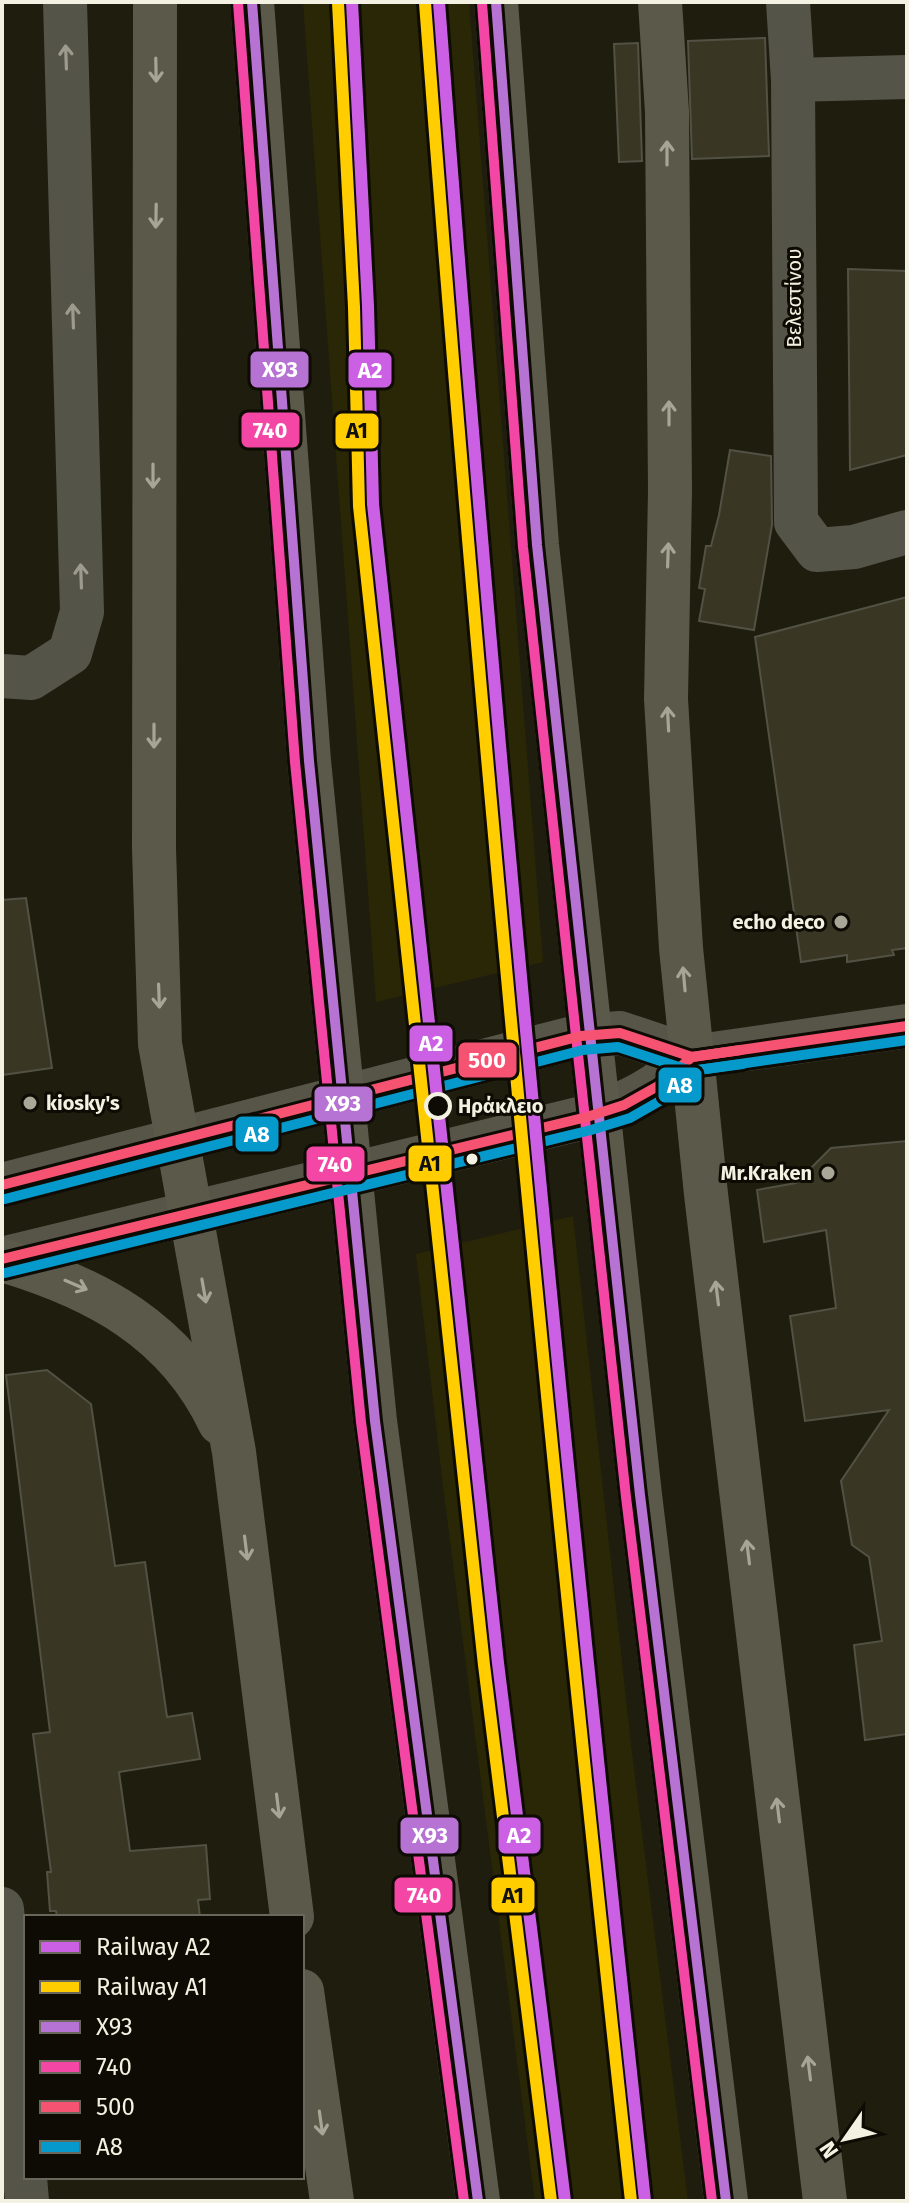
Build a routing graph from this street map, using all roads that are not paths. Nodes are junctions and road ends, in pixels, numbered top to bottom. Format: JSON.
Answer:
{"nodes":[{"id":1,"x":65,"y":2,"type":"edge"},
{"id":2,"x":155,"y":2,"type":"edge"},
{"id":3,"x":252,"y":2,"type":"edge"},
{"id":4,"x":496,"y":2,"type":"edge"},
{"id":5,"x":660,"y":2,"type":"edge"},
{"id":6,"x":788,"y":2,"type":"edge"},
{"id":7,"x":907,"y":77,"type":"edge"},
{"id":8,"x":793,"y":80,"type":"junction"},
{"id":9,"x":907,"y":532,"type":"edge"},
{"id":10,"x":2,"y":676,"type":"edge"},
{"id":11,"x":907,"y":1026,"type":"edge"},
{"id":12,"x":673,"y":1049,"type":"junction"},
{"id":13,"x":177,"y":1141,"type":"junction"},
{"id":14,"x":2,"y":1185,"type":"edge"},
{"id":15,"x":191,"y":1214,"type":"junction"},
{"id":16,"x":2,"y":1259,"type":"edge"},
{"id":17,"x":234,"y":1452,"type":"junction"},
{"id":18,"x":2,"y":1909,"type":"edge"},
{"id":19,"x":292,"y":1915,"type":"edge"},
{"id":20,"x":5,"y":1965,"type":"edge"},
{"id":21,"x":304,"y":2005,"type":"edge"},
{"id":22,"x":19,"y":2021,"type":"edge"},
{"id":23,"x":24,"y":2134,"type":"edge"},
{"id":24,"x":26,"y":2179,"type":"edge"},
{"id":25,"x":27,"y":2201,"type":"edge"},
{"id":26,"x":332,"y":2201,"type":"edge"},
{"id":27,"x":478,"y":2201,"type":"edge"},
{"id":28,"x":726,"y":2201,"type":"edge"},
{"id":29,"x":825,"y":2201,"type":"edge"}],
"edges":[{"from":10,"to":1,"type":"street","one_way":true},
{"from":2,"to":13,"type":"highway","one_way":true},
{"from":3,"to":27,"type":"highway"},
{"from":4,"to":28,"type":"highway"},
{"from":12,"to":5,"type":"highway","one_way":true},
{"from":6,"to":8,"type":"street","name":"Βελεστίνου"},
{"from":7,"to":8,"type":"street"},
{"from":8,"to":9,"type":"street","name":"Βελεστίνου"},
{"from":11,"to":12,"type":"main road"},
{"from":12,"to":13,"type":"main road"},
{"from":12,"to":15,"type":"main road"},
{"from":29,"to":12,"type":"highway","one_way":true},
{"from":13,"to":14,"type":"main road"},
{"from":13,"to":15,"type":"highway"},
{"from":15,"to":16,"type":"main road"},
{"from":15,"to":17,"type":"highway","one_way":true},
{"from":16,"to":17,"type":"highway","one_way":true},
{"from":17,"to":19,"type":"highway","one_way":true},
{"from":18,"to":20,"type":"street"},
{"from":20,"to":22,"type":"street"},
{"from":21,"to":26,"type":"highway","one_way":true},
{"from":22,"to":23,"type":"street"},
{"from":24,"to":25,"type":"street"}]}
